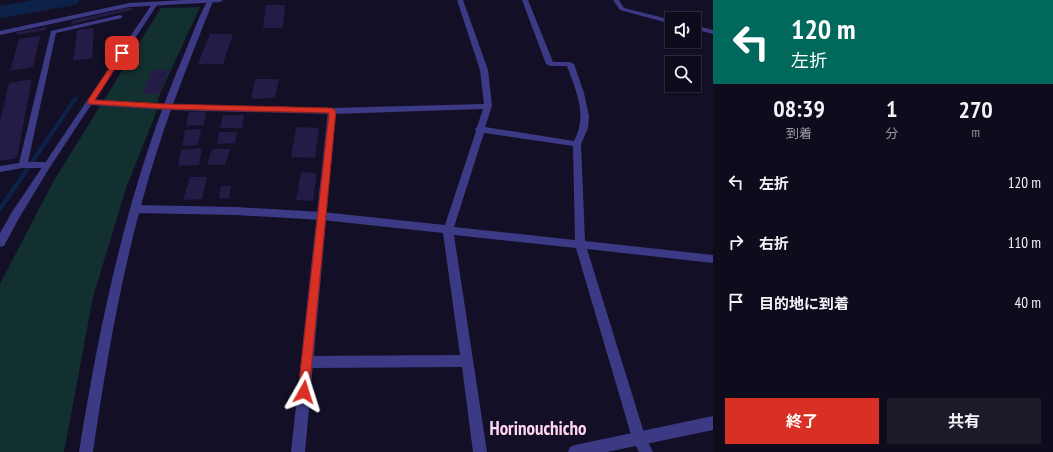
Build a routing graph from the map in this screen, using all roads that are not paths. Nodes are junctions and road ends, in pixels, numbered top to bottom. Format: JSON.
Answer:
{"nodes":[{"id":1,"x":215,"y":0,"type":"edge"},
{"id":2,"x":460,"y":0,"type":"edge"},
{"id":3,"x":525,"y":0,"type":"edge"},
{"id":4,"x":616,"y":0,"type":"edge"},
{"id":5,"x":154,"y":5,"type":"junction"},
{"id":6,"x":120,"y":17,"type":"dead end"},
{"id":7,"x":665,"y":20,"type":"edge"},
{"id":8,"x":701,"y":29,"type":"edge"},
{"id":9,"x":713,"y":32,"type":"edge"},
{"id":10,"x":0,"y":33,"type":"edge"},
{"id":11,"x":90,"y":102,"type":"junction"},
{"id":12,"x":488,"y":106,"type":"junction"},
{"id":13,"x":167,"y":107,"type":"junction"},
{"id":14,"x":332,"y":111,"type":"junction"},
{"id":15,"x":479,"y":129,"type":"junction"},
{"id":16,"x":577,"y":144,"type":"junction"},
{"id":17,"x":24,"y":165,"type":"junction"},
{"id":18,"x":42,"y":165,"type":"junction"},
{"id":19,"x":0,"y":169,"type":"edge"},
{"id":20,"x":135,"y":209,"type":"junction"},
{"id":21,"x":322,"y":216,"type":"junction"},
{"id":22,"x":448,"y":231,"type":"junction"},
{"id":23,"x":0,"y":243,"type":"edge"},
{"id":24,"x":580,"y":244,"type":"junction"},
{"id":25,"x":713,"y":259,"type":"edge"},
{"id":26,"x":467,"y":361,"type":"junction"},
{"id":27,"x":307,"y":362,"type":"junction"},
{"id":28,"x":713,"y":423,"type":"edge"},
{"id":29,"x":639,"y":438,"type":"junction"},
{"id":30,"x":86,"y":452,"type":"edge"},
{"id":31,"x":298,"y":452,"type":"edge"},
{"id":32,"x":480,"y":452,"type":"edge"},
{"id":33,"x":575,"y":452,"type":"edge"},
{"id":34,"x":646,"y":452,"type":"edge"}],
"edges":[{"from":1,"to":5,"type":"street"},
{"from":1,"to":13,"type":"street"},
{"from":2,"to":12,"type":"street"},
{"from":3,"to":16,"type":"street"},
{"from":4,"to":7,"type":"street"},
{"from":5,"to":10,"type":"street"},
{"from":5,"to":11,"type":"street"},
{"from":6,"to":17,"type":"lane"},
{"from":8,"to":9,"type":"street"},
{"from":11,"to":13,"type":"street"},
{"from":11,"to":18,"type":"street"},
{"from":12,"to":14,"type":"street"},
{"from":12,"to":15,"type":"street"},
{"from":13,"to":14,"type":"street"},
{"from":13,"to":20,"type":"street"},
{"from":14,"to":21,"type":"street"},
{"from":15,"to":16,"type":"street"},
{"from":15,"to":22,"type":"street"},
{"from":16,"to":24,"type":"street"},
{"from":17,"to":18,"type":"lane"},
{"from":17,"to":19,"type":"lane"},
{"from":18,"to":23,"type":"street"},
{"from":20,"to":21,"type":"street"},
{"from":20,"to":30,"type":"street"},
{"from":21,"to":22,"type":"street"},
{"from":21,"to":27,"type":"street"},
{"from":22,"to":24,"type":"street"},
{"from":22,"to":26,"type":"street"},
{"from":24,"to":25,"type":"street"},
{"from":24,"to":29,"type":"street"},
{"from":26,"to":27,"type":"street"},
{"from":26,"to":32,"type":"street"},
{"from":27,"to":31,"type":"street"},
{"from":28,"to":29,"type":"street"},
{"from":29,"to":33,"type":"street"},
{"from":29,"to":34,"type":"street"}]}
